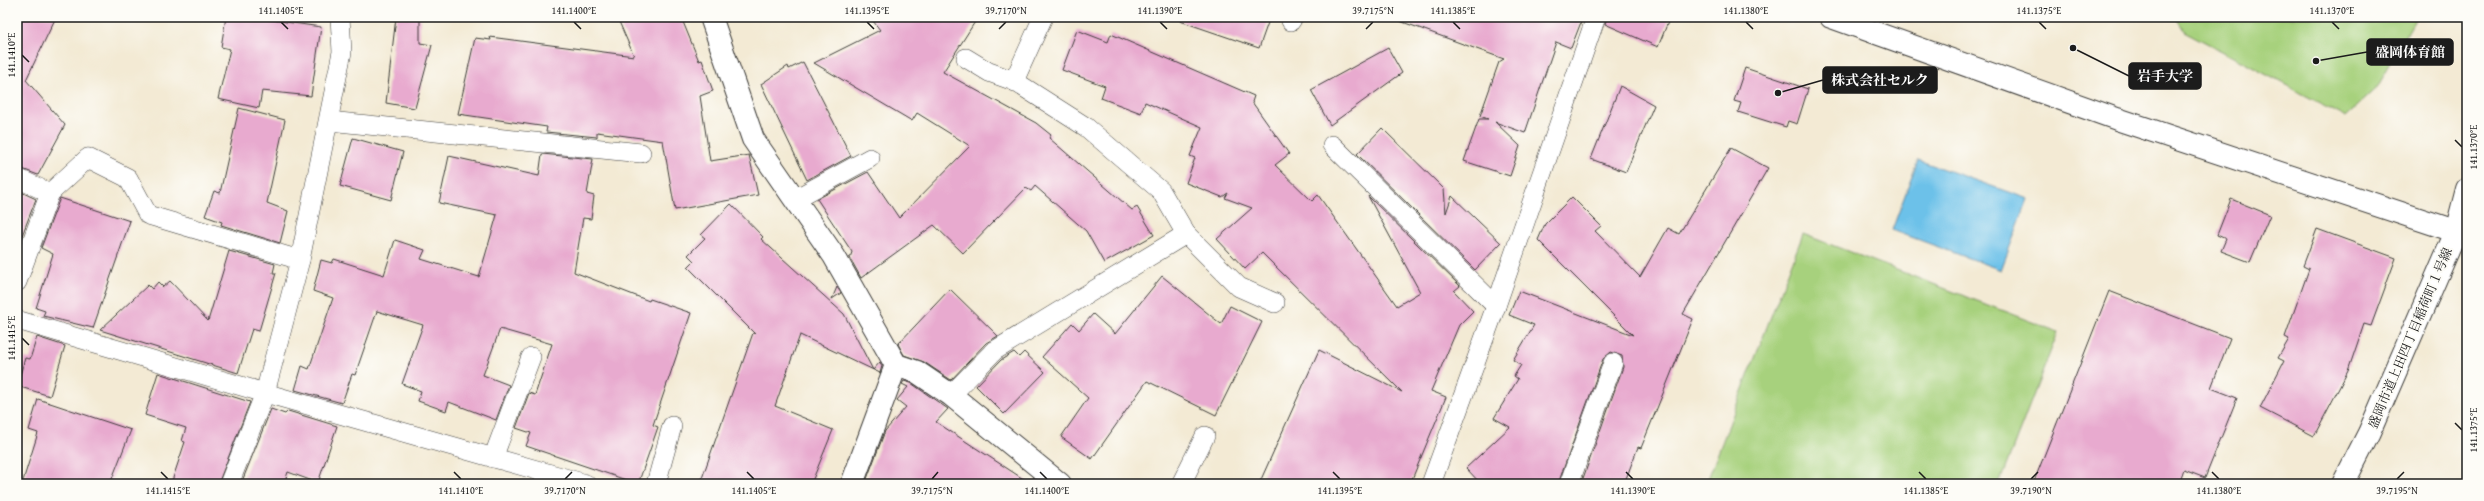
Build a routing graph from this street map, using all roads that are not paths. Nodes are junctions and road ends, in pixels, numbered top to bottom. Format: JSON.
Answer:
{"nodes":[{"id":1,"x":340,"y":17,"type":"edge"},
{"id":2,"x":711,"y":17,"type":"edge"},
{"id":3,"x":1043,"y":17,"type":"edge"},
{"id":4,"x":1596,"y":17,"type":"edge"},
{"id":5,"x":1831,"y":17,"type":"edge"},
{"id":6,"x":966,"y":58,"type":"dead end"},
{"id":7,"x":1014,"y":81,"type":"junction"},
{"id":8,"x":329,"y":121,"type":"junction"},
{"id":9,"x":1332,"y":145,"type":"dead end"},
{"id":10,"x":641,"y":153,"type":"dead end"},
{"id":11,"x":870,"y":158,"type":"dead end"},
{"id":12,"x":17,"y":178,"type":"edge"},
{"id":13,"x":2467,"y":189,"type":"edge"},
{"id":14,"x":50,"y":193,"type":"junction"},
{"id":15,"x":795,"y":199,"type":"junction"},
{"id":16,"x":1186,"y":234,"type":"junction"},
{"id":17,"x":2461,"y":234,"type":"edge"},
{"id":18,"x":300,"y":260,"type":"junction"},
{"id":19,"x":17,"y":282,"type":"edge"},
{"id":20,"x":1275,"y":303,"type":"dead end"},
{"id":21,"x":1496,"y":306,"type":"junction"},
{"id":22,"x":17,"y":320,"type":"edge"},
{"id":23,"x":531,"y":357,"type":"dead end"},
{"id":24,"x":1613,"y":363,"type":"dead end"},
{"id":25,"x":896,"y":365,"type":"junction"},
{"id":26,"x":265,"y":393,"type":"junction"},
{"id":27,"x":951,"y":395,"type":"junction"},
{"id":28,"x":672,"y":426,"type":"dead end"},
{"id":29,"x":1205,"y":436,"type":"dead end"},
{"id":30,"x":493,"y":458,"type":"junction"},
{"id":31,"x":229,"y":484,"type":"edge"},
{"id":32,"x":586,"y":484,"type":"edge"},
{"id":33,"x":656,"y":484,"type":"edge"},
{"id":34,"x":852,"y":484,"type":"edge"},
{"id":35,"x":1060,"y":484,"type":"edge"},
{"id":36,"x":1180,"y":484,"type":"edge"},
{"id":37,"x":1431,"y":484,"type":"edge"},
{"id":38,"x":1569,"y":484,"type":"edge"},
{"id":39,"x":2343,"y":484,"type":"edge"}],
"edges":[{"from":1,"to":8,"type":"lane"},
{"from":2,"to":15,"type":"street"},
{"from":3,"to":7,"type":"lane"},
{"from":4,"to":21,"type":"lane"},
{"from":5,"to":17,"type":"street"},
{"from":6,"to":7,"type":"lane"},
{"from":7,"to":16,"type":"lane"},
{"from":8,"to":10,"type":"lane"},
{"from":8,"to":18,"type":"lane"},
{"from":9,"to":21,"type":"lane"},
{"from":11,"to":15,"type":"lane"},
{"from":12,"to":14,"type":"lane"},
{"from":13,"to":17,"type":"street","name":"盛岡市道上田四丁目稲荷町１号線"},
{"from":14,"to":18,"type":"lane"},
{"from":14,"to":19,"type":"lane"},
{"from":15,"to":25,"type":"street"},
{"from":16,"to":20,"type":"lane"},
{"from":16,"to":27,"type":"lane"},
{"from":17,"to":39,"type":"street","name":"盛岡市道上田四丁目稲荷町１号線"},
{"from":18,"to":26,"type":"lane"},
{"from":21,"to":37,"type":"lane"},
{"from":22,"to":26,"type":"lane"},
{"from":23,"to":30,"type":"lane"},
{"from":24,"to":38,"type":"lane"},
{"from":25,"to":27,"type":"street"},
{"from":25,"to":34,"type":"street"},
{"from":26,"to":30,"type":"lane"},
{"from":26,"to":31,"type":"lane"},
{"from":27,"to":35,"type":"street"},
{"from":28,"to":33,"type":"lane"},
{"from":29,"to":36,"type":"lane"},
{"from":30,"to":32,"type":"lane"}]}
